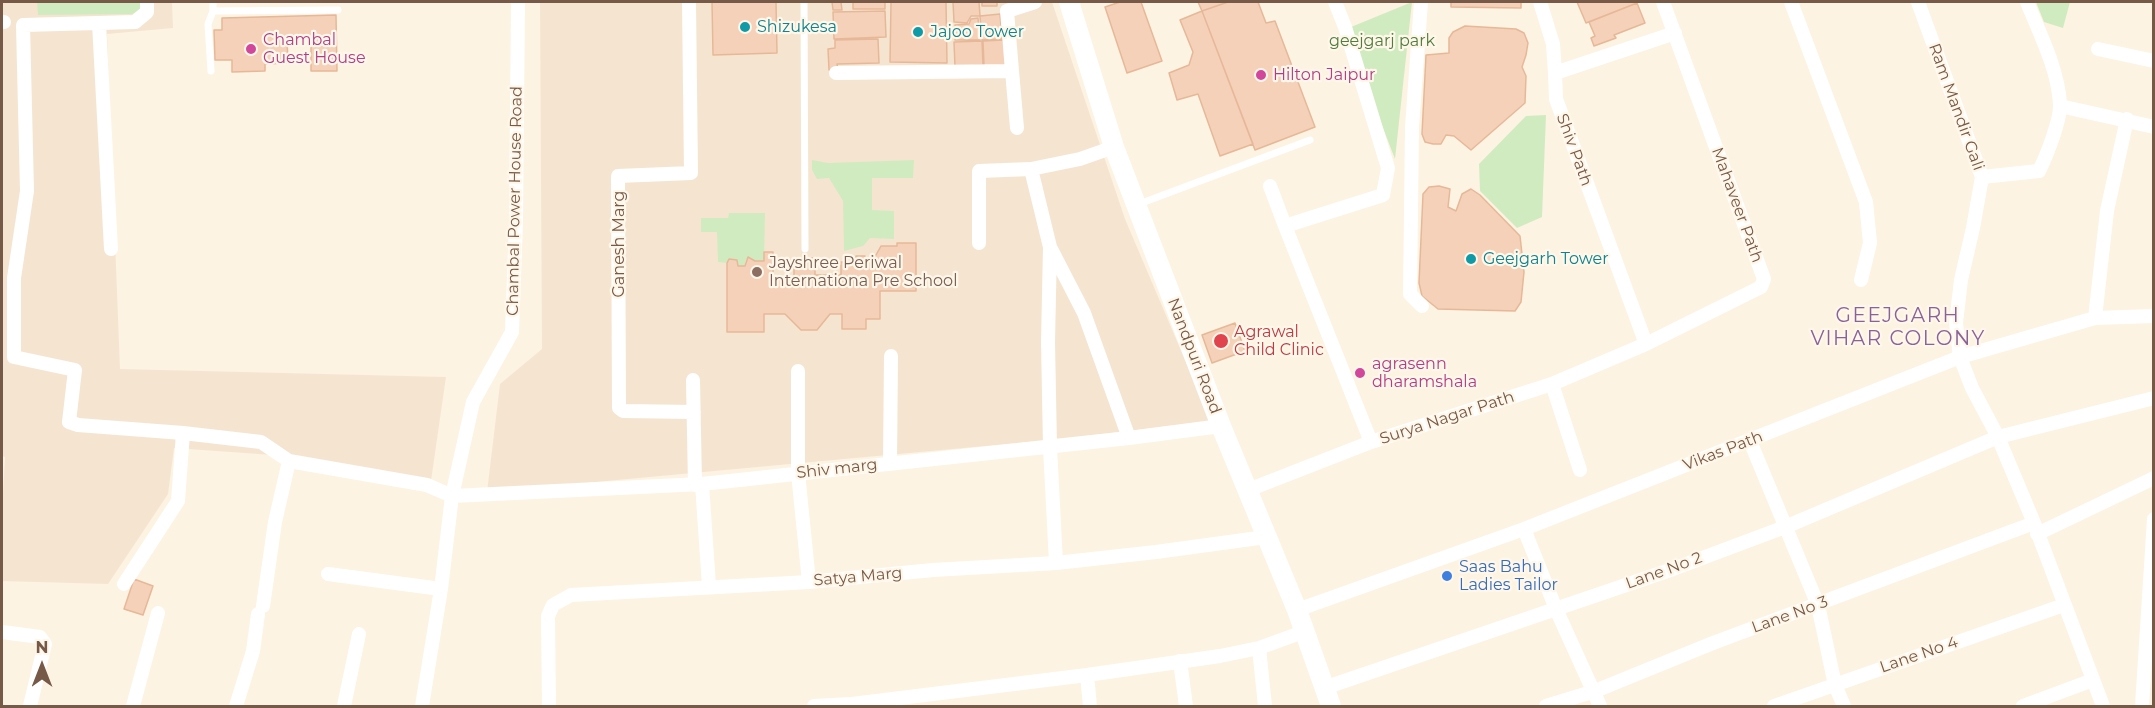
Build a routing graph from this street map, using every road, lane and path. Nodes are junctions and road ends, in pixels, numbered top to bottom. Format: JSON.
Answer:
{"nodes":[{"id":1,"x":147,"y":2,"type":"edge"},
{"id":2,"x":213,"y":2,"type":"edge"},
{"id":3,"x":518,"y":2,"type":"edge"},
{"id":4,"x":689,"y":2,"type":"edge"},
{"id":5,"x":804,"y":2,"type":"edge"},
{"id":6,"x":1035,"y":2,"type":"edge"},
{"id":7,"x":1069,"y":2,"type":"edge"},
{"id":8,"x":1335,"y":2,"type":"edge"},
{"id":9,"x":1421,"y":2,"type":"edge"},
{"id":10,"x":1540,"y":2,"type":"edge"},
{"id":11,"x":1663,"y":2,"type":"edge"},
{"id":12,"x":1791,"y":2,"type":"edge"},
{"id":13,"x":1918,"y":2,"type":"edge"},
{"id":14,"x":2027,"y":2,"type":"edge"},
{"id":15,"x":338,"y":10,"type":"dead end"},
{"id":16,"x":213,"y":11,"type":"junction"},
{"id":17,"x":99,"y":23,"type":"junction"},
{"id":18,"x":1675,"y":33,"type":"junction"},
{"id":19,"x":2098,"y":49,"type":"dead end"},
{"id":20,"x":2154,"y":61,"type":"edge"},
{"id":21,"x":211,"y":71,"type":"dead end"},
{"id":22,"x":1012,"y":71,"type":"junction"},
{"id":23,"x":836,"y":73,"type":"dead end"},
{"id":24,"x":1555,"y":73,"type":"junction"},
{"id":25,"x":2060,"y":106,"type":"junction"},
{"id":26,"x":2127,"y":119,"type":"junction"},
{"id":27,"x":2154,"y":127,"type":"edge"},
{"id":28,"x":1017,"y":128,"type":"dead end"},
{"id":29,"x":1310,"y":140,"type":"dead end"},
{"id":30,"x":1114,"y":147,"type":"junction"},
{"id":31,"x":1031,"y":169,"type":"junction"},
{"id":32,"x":1982,"y":177,"type":"junction"},
{"id":33,"x":1270,"y":186,"type":"dead end"},
{"id":34,"x":1137,"y":205,"type":"junction"},
{"id":35,"x":1285,"y":226,"type":"junction"},
{"id":36,"x":979,"y":243,"type":"dead end"},
{"id":37,"x":1050,"y":248,"type":"junction"},
{"id":38,"x":111,"y":249,"type":"dead end"},
{"id":39,"x":805,"y":249,"type":"dead end"},
{"id":40,"x":1861,"y":280,"type":"dead end"},
{"id":41,"x":1422,"y":306,"type":"dead end"},
{"id":42,"x":2154,"y":316,"type":"edge"},
{"id":43,"x":2095,"y":318,"type":"junction"},
{"id":44,"x":1646,"y":344,"type":"junction"},
{"id":45,"x":891,"y":356,"type":"dead end"},
{"id":46,"x":1960,"y":357,"type":"junction"},
{"id":47,"x":798,"y":371,"type":"dead end"},
{"id":48,"x":693,"y":380,"type":"dead end"},
{"id":49,"x":1552,"y":384,"type":"junction"},
{"id":50,"x":2154,"y":398,"type":"edge"},
{"id":51,"x":694,"y":412,"type":"junction"},
{"id":52,"x":1221,"y":426,"type":"junction"},
{"id":53,"x":183,"y":433,"type":"junction"},
{"id":54,"x":1998,"y":437,"type":"junction"},
{"id":55,"x":1129,"y":438,"type":"junction"},
{"id":56,"x":1750,"y":441,"type":"junction"},
{"id":57,"x":1371,"y":442,"type":"junction"},
{"id":58,"x":1050,"y":447,"type":"junction"},
{"id":59,"x":289,"y":461,"type":"junction"},
{"id":60,"x":890,"y":464,"type":"junction"},
{"id":61,"x":1580,"y":470,"type":"dead end"},
{"id":62,"x":798,"y":473,"type":"junction"},
{"id":63,"x":2154,"y":478,"type":"edge"},
{"id":64,"x":699,"y":485,"type":"junction"},
{"id":65,"x":1248,"y":490,"type":"junction"},
{"id":66,"x":452,"y":496,"type":"junction"},
{"id":67,"x":2154,"y":519,"type":"edge"},
{"id":68,"x":1785,"y":527,"type":"junction"},
{"id":69,"x":2036,"y":528,"type":"junction"},
{"id":70,"x":1524,"y":529,"type":"junction"},
{"id":71,"x":1266,"y":537,"type":"junction"},
{"id":72,"x":1056,"y":563,"type":"junction"},
{"id":73,"x":328,"y":574,"type":"dead end"},
{"id":74,"x":809,"y":582,"type":"junction"},
{"id":75,"x":124,"y":584,"type":"dead end"},
{"id":76,"x":709,"y":586,"type":"junction"},
{"id":77,"x":441,"y":589,"type":"junction"},
{"id":78,"x":1818,"y":605,"type":"junction"},
{"id":79,"x":2064,"y":605,"type":"junction"},
{"id":80,"x":1556,"y":609,"type":"junction"},
{"id":81,"x":1297,"y":610,"type":"junction"},
{"id":82,"x":158,"y":613,"type":"dead end"},
{"id":83,"x":2,"y":632,"type":"edge"},
{"id":84,"x":1303,"y":632,"type":"junction"},
{"id":85,"x":359,"y":634,"type":"dead end"},
{"id":86,"x":1259,"y":648,"type":"junction"},
{"id":87,"x":1180,"y":661,"type":"junction"},
{"id":88,"x":1088,"y":675,"type":"junction"},
{"id":89,"x":2093,"y":680,"type":"junction"},
{"id":90,"x":1834,"y":685,"type":"junction"},
{"id":91,"x":1594,"y":691,"type":"junction"},
{"id":92,"x":1327,"y":697,"type":"edge"},
{"id":93,"x":30,"y":706,"type":"edge"},
{"id":94,"x":133,"y":706,"type":"edge"},
{"id":95,"x":236,"y":706,"type":"edge"},
{"id":96,"x":345,"y":706,"type":"edge"},
{"id":97,"x":422,"y":706,"type":"edge"},
{"id":98,"x":549,"y":706,"type":"edge"},
{"id":99,"x":814,"y":706,"type":"edge"},
{"id":100,"x":1090,"y":706,"type":"edge"},
{"id":101,"x":1186,"y":706,"type":"edge"},
{"id":102,"x":1265,"y":706,"type":"edge"},
{"id":103,"x":1546,"y":706,"type":"edge"},
{"id":104,"x":1600,"y":706,"type":"edge"},
{"id":105,"x":1774,"y":706,"type":"edge"},
{"id":106,"x":1844,"y":706,"type":"edge"},
{"id":107,"x":2023,"y":706,"type":"edge"},
{"id":108,"x":2103,"y":706,"type":"edge"},
{"id":109,"x":2142,"y":706,"type":"edge"}],
"edges":[{"from":1,"to":17,"type":"street"},
{"from":2,"to":16,"type":"lane"},
{"from":3,"to":66,"type":"street","name":"Chambal Power House Road"},
{"from":4,"to":51,"type":"street","name":"Ganesh Marg"},
{"from":5,"to":39,"type":"lane"},
{"from":6,"to":22,"type":"street"},
{"from":7,"to":30,"type":"street","name":"Nandpuri Road"},
{"from":8,"to":35,"type":"street"},
{"from":9,"to":41,"type":"street"},
{"from":10,"to":24,"type":"street","name":"Shiv Path"},
{"from":11,"to":18,"type":"street","name":"Mahaveer Path"},
{"from":12,"to":40,"type":"street"},
{"from":13,"to":32,"type":"street","name":"Ram Mandir Gali"},
{"from":14,"to":25,"type":"street"},
{"from":15,"to":16,"type":"lane"},
{"from":16,"to":21,"type":"lane"},
{"from":17,"to":38,"type":"street"},
{"from":17,"to":53,"type":"street"},
{"from":18,"to":24,"type":"street"},
{"from":18,"to":44,"type":"street","name":"Mahaveer Path"},
{"from":19,"to":20,"type":"street"},
{"from":22,"to":23,"type":"street"},
{"from":22,"to":28,"type":"street"},
{"from":24,"to":44,"type":"street","name":"Shiv Path"},
{"from":25,"to":26,"type":"street"},
{"from":25,"to":32,"type":"street"},
{"from":26,"to":27,"type":"street"},
{"from":26,"to":43,"type":"street"},
{"from":29,"to":34,"type":"lane"},
{"from":30,"to":31,"type":"street"},
{"from":30,"to":34,"type":"street","name":"Nandpuri Road"},
{"from":31,"to":36,"type":"street"},
{"from":31,"to":37,"type":"street"},
{"from":32,"to":46,"type":"street","name":"Ram Mandir Gali"},
{"from":33,"to":35,"type":"street"},
{"from":34,"to":52,"type":"street","name":"Nandpuri Road"},
{"from":35,"to":57,"type":"street"},
{"from":37,"to":55,"type":"street"},
{"from":37,"to":58,"type":"street"},
{"from":42,"to":43,"type":"street","name":"Vikas Path"},
{"from":43,"to":46,"type":"street","name":"Vikas Path"},
{"from":44,"to":49,"type":"street","name":"Surya Nagar Path"},
{"from":45,"to":60,"type":"street"},
{"from":46,"to":54,"type":"street"},
{"from":46,"to":56,"type":"street","name":"Vikas Path"},
{"from":47,"to":62,"type":"street"},
{"from":48,"to":51,"type":"street"},
{"from":49,"to":57,"type":"street","name":"Surya Nagar Path"},
{"from":49,"to":61,"type":"street"},
{"from":50,"to":54,"type":"street","name":"Lane No 2"},
{"from":51,"to":64,"type":"street"},
{"from":52,"to":55,"type":"street","name":"Shiv marg"},
{"from":52,"to":65,"type":"street","name":"Nandpuri Road"},
{"from":53,"to":59,"type":"street"},
{"from":53,"to":75,"type":"street"},
{"from":54,"to":68,"type":"street","name":"Lane No 2"},
{"from":54,"to":69,"type":"street"},
{"from":55,"to":58,"type":"street","name":"Shiv marg"},
{"from":56,"to":68,"type":"street"},
{"from":56,"to":70,"type":"street","name":"Vikas Path"},
{"from":57,"to":65,"type":"street","name":"Surya Nagar Path"},
{"from":58,"to":60,"type":"street","name":"Shiv marg"},
{"from":58,"to":72,"type":"street"},
{"from":59,"to":66,"type":"street"},
{"from":59,"to":95,"type":"street"},
{"from":60,"to":62,"type":"street","name":"Shiv marg"},
{"from":62,"to":64,"type":"street","name":"Shiv marg"},
{"from":62,"to":74,"type":"street"},
{"from":63,"to":69,"type":"street","name":"Lane No 3"},
{"from":64,"to":66,"type":"street","name":"Shiv marg"},
{"from":64,"to":76,"type":"street"},
{"from":65,"to":71,"type":"street","name":"Nandpuri Road"},
{"from":66,"to":77,"type":"street"},
{"from":67,"to":109,"type":"street"},
{"from":68,"to":78,"type":"street"},
{"from":68,"to":80,"type":"street","name":"Lane No 2"},
{"from":69,"to":78,"type":"street","name":"Lane No 3"},
{"from":69,"to":79,"type":"street"},
{"from":70,"to":80,"type":"street"},
{"from":70,"to":81,"type":"street","name":"Vikas Path"},
{"from":71,"to":72,"type":"street","name":"Satya Marg"},
{"from":71,"to":81,"type":"street","name":"Nandpuri Road"},
{"from":72,"to":74,"type":"street","name":"Satya Marg"},
{"from":73,"to":77,"type":"street"},
{"from":74,"to":76,"type":"street","name":"Satya Marg"},
{"from":76,"to":98,"type":"street","name":"Satya Marg"},
{"from":77,"to":97,"type":"street"},
{"from":78,"to":90,"type":"street"},
{"from":78,"to":91,"type":"street","name":"Lane No 3"},
{"from":79,"to":89,"type":"street"},
{"from":79,"to":90,"type":"street","name":"Lane No 4"},
{"from":80,"to":91,"type":"street"},
{"from":80,"to":92,"type":"street","name":"Lane No 2"},
{"from":81,"to":84,"type":"street","name":"Nandpuri Road"},
{"from":82,"to":94,"type":"street"},
{"from":83,"to":93,"type":"street"},
{"from":84,"to":86,"type":"street"},
{"from":84,"to":92,"type":"street","name":"Nandpuri Road"},
{"from":85,"to":96,"type":"street"},
{"from":86,"to":87,"type":"street"},
{"from":86,"to":102,"type":"street"},
{"from":87,"to":88,"type":"street"},
{"from":87,"to":101,"type":"street"},
{"from":88,"to":99,"type":"street"},
{"from":88,"to":100,"type":"street"},
{"from":89,"to":107,"type":"street"},
{"from":89,"to":108,"type":"street"},
{"from":90,"to":105,"type":"street","name":"Lane No 4"},
{"from":90,"to":106,"type":"street"},
{"from":91,"to":103,"type":"street","name":"Lane No 3"},
{"from":91,"to":104,"type":"street"}]}
